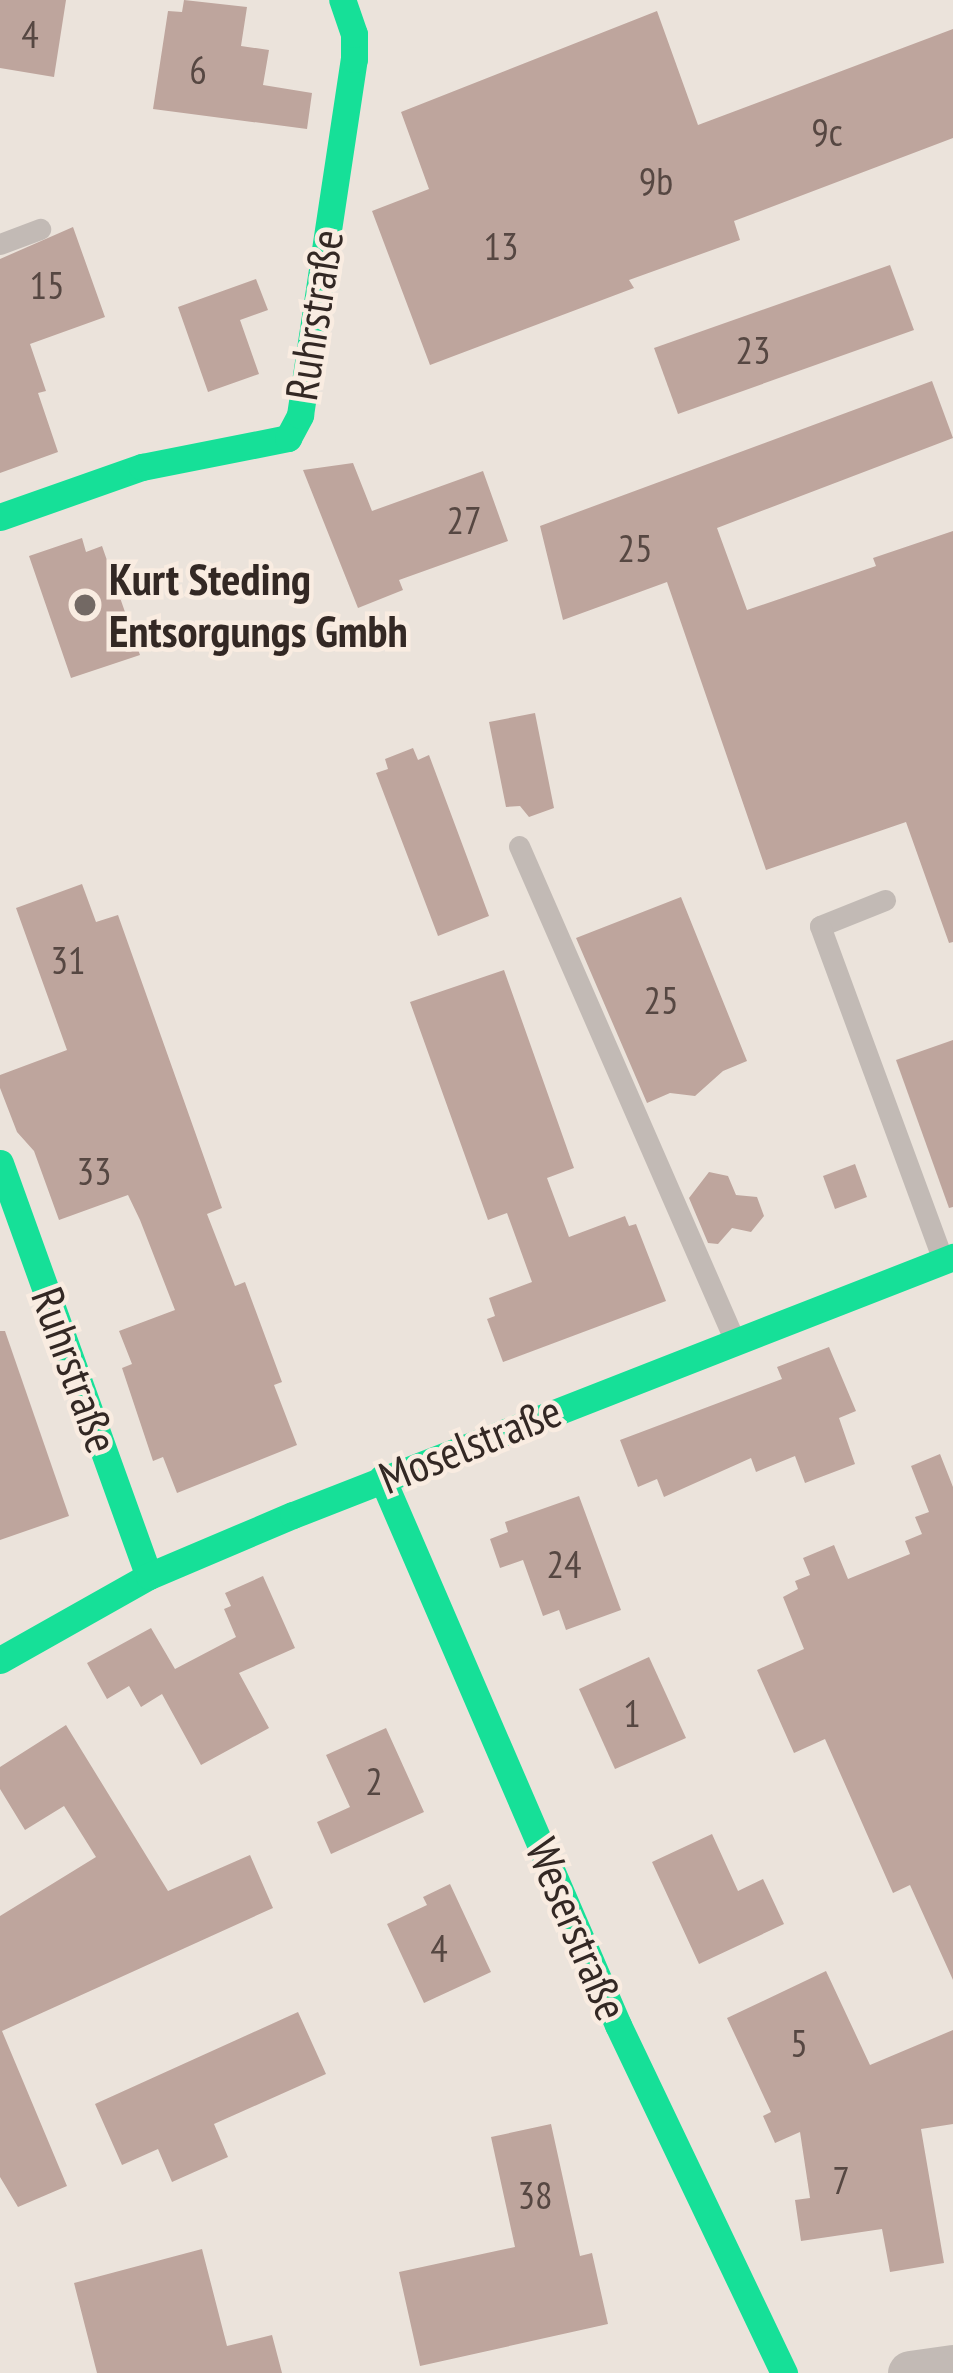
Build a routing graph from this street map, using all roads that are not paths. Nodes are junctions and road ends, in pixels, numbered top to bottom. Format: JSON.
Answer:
{"nodes":[{"id":1,"x":341,"y":0,"type":"edge"},
{"id":2,"x":40,"y":229,"type":"dead end"},
{"id":3,"x":0,"y":244,"type":"edge"},
{"id":4,"x":0,"y":517,"type":"edge"},
{"id":5,"x":519,"y":846,"type":"dead end"},
{"id":6,"x":885,"y":900,"type":"dead end"},
{"id":7,"x":0,"y":1163,"type":"edge"},
{"id":8,"x":948,"y":1258,"type":"edge"},
{"id":9,"x":734,"y":1340,"type":"junction"},
{"id":10,"x":382,"y":1478,"type":"junction"},
{"id":11,"x":149,"y":1576,"type":"junction"},
{"id":12,"x":0,"y":1660,"type":"edge"},
{"id":13,"x":953,"y":2367,"type":"edge"},
{"id":14,"x":784,"y":2373,"type":"edge"},
{"id":15,"x":910,"y":2373,"type":"edge"}],
"edges":[{"from":1,"to":4,"type":"street","name":"Ruhrstraße"},
{"from":2,"to":3,"type":"lane"},
{"from":5,"to":9,"type":"lane"},
{"from":6,"to":8,"type":"lane"},
{"from":7,"to":11,"type":"street","name":"Ruhrstraße"},
{"from":8,"to":9,"type":"street","name":"Moselstraße"},
{"from":9,"to":10,"type":"street","name":"Moselstraße"},
{"from":10,"to":11,"type":"street","name":"Moselstraße"},
{"from":10,"to":14,"type":"street","name":"Weserstraße"},
{"from":11,"to":12,"type":"street","name":"Moselstraße"},
{"from":13,"to":15,"type":"street"}]}
